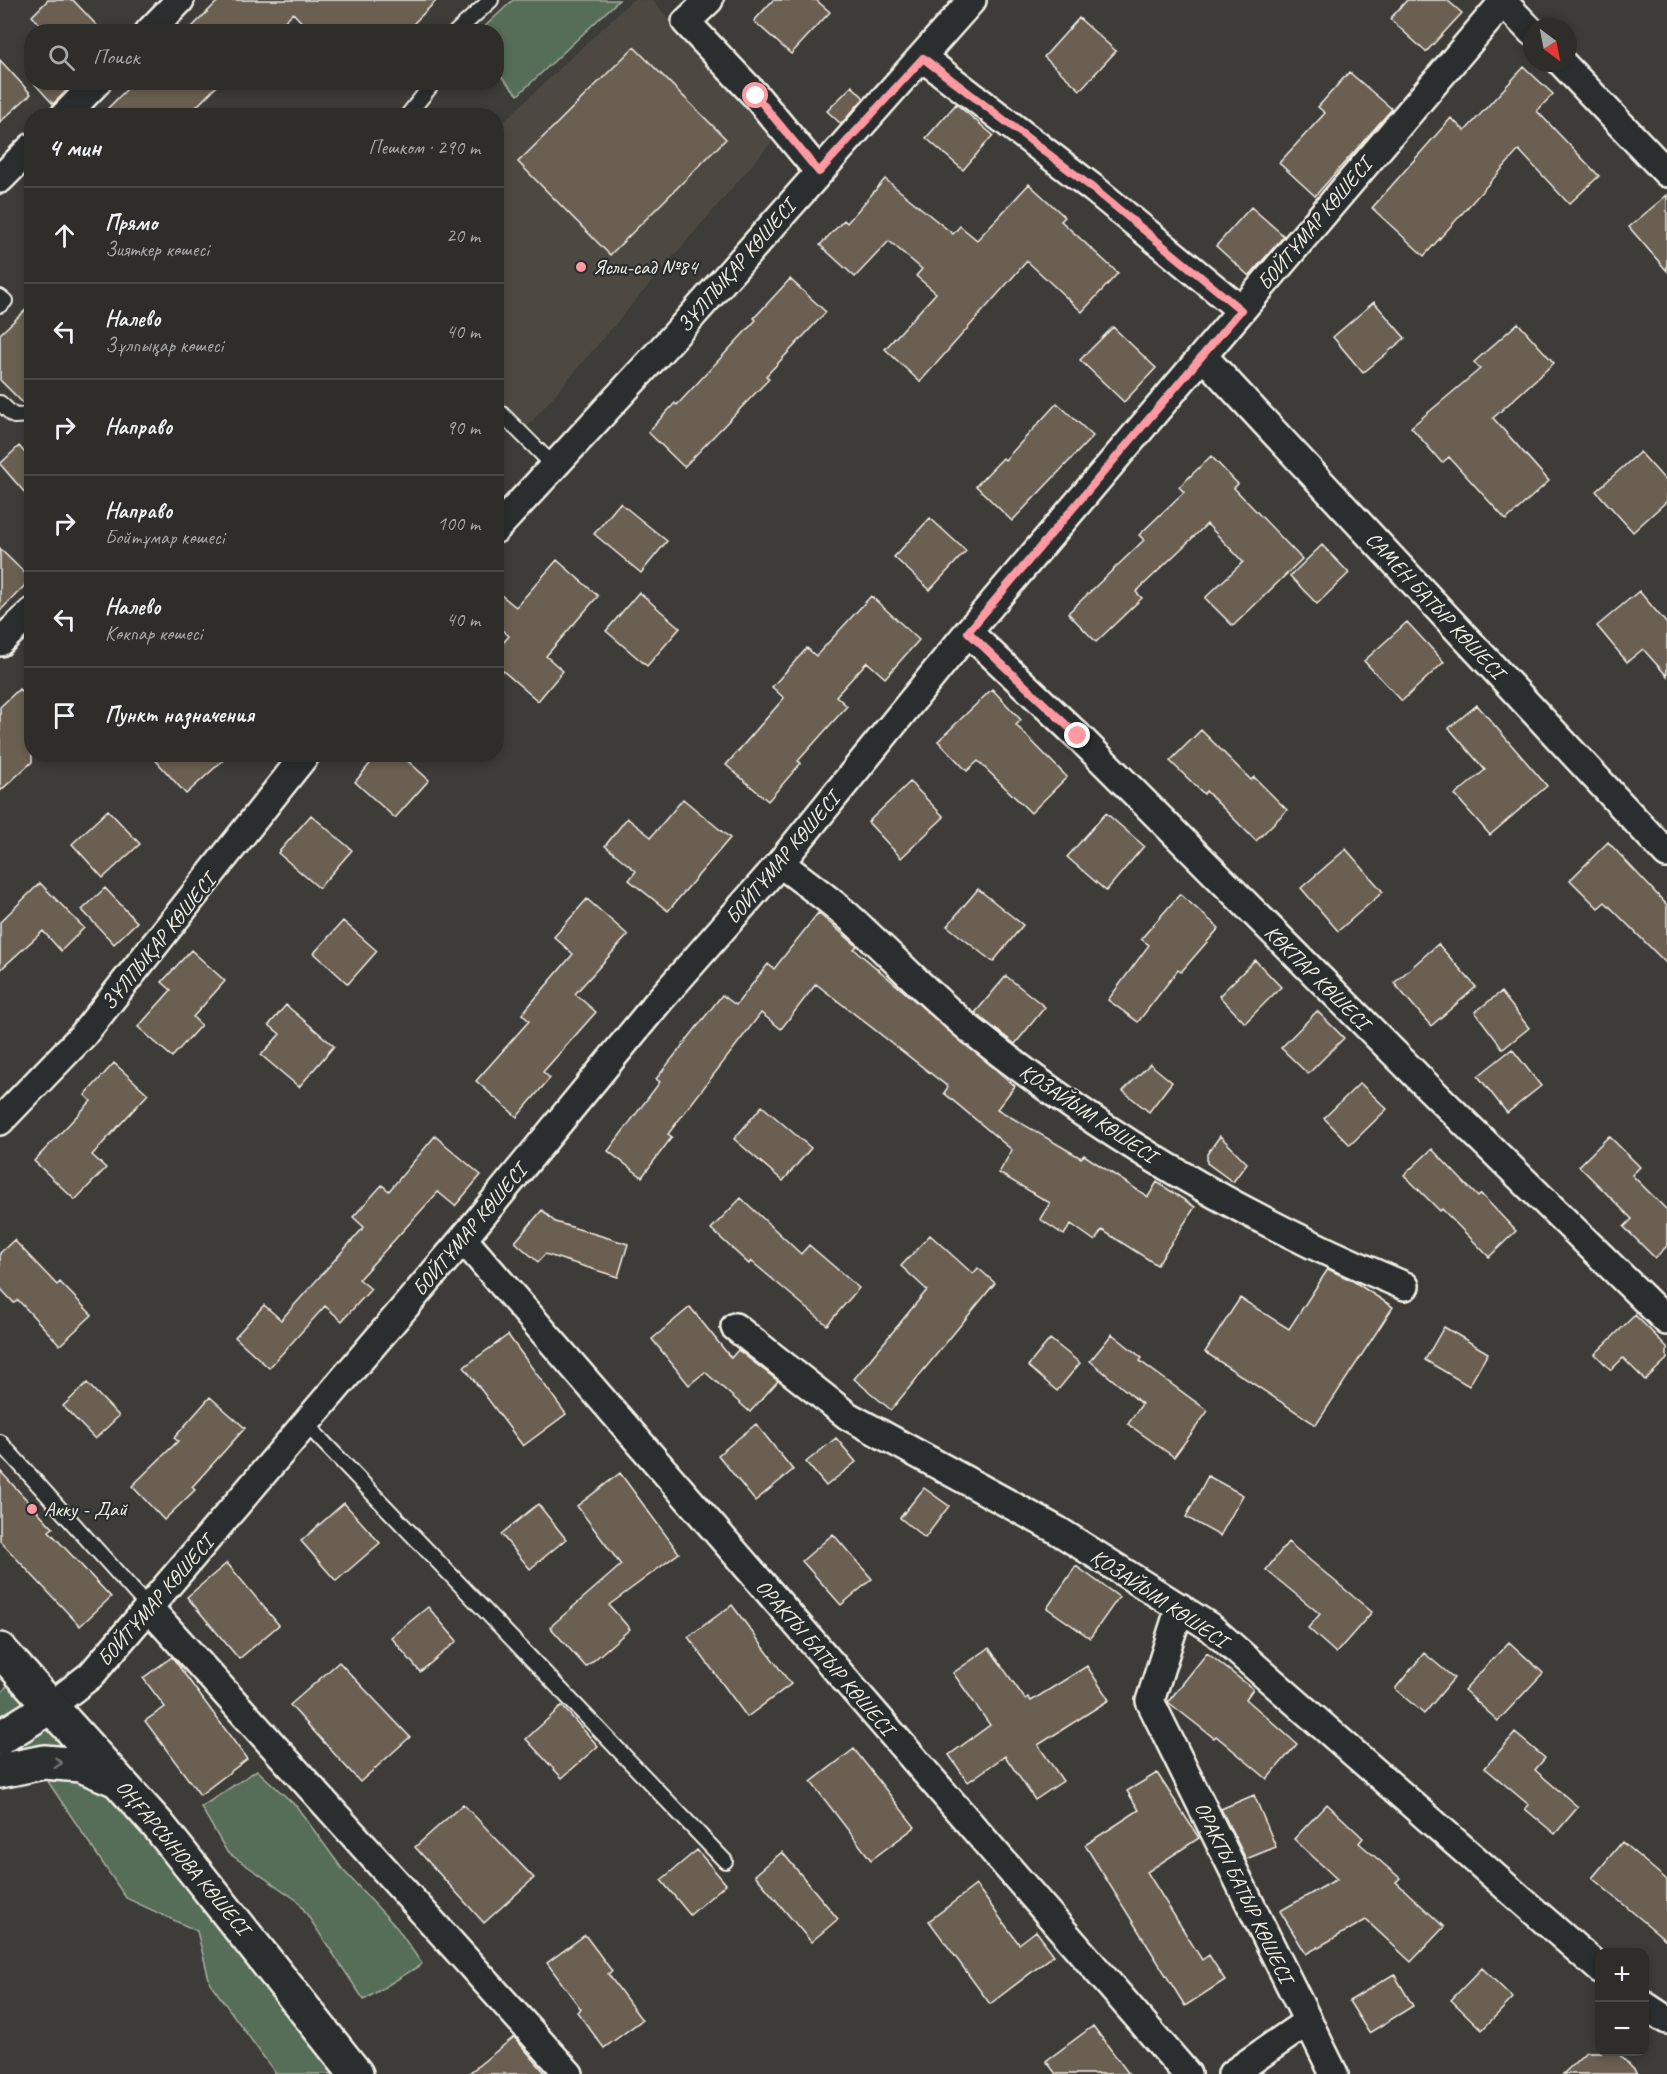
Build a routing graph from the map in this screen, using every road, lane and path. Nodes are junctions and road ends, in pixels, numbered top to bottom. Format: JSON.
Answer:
{"nodes":[{"id":1,"x":180,"y":0,"type":"edge"},
{"id":2,"x":491,"y":0,"type":"edge"},
{"id":3,"x":709,"y":0,"type":"edge"},
{"id":4,"x":972,"y":0,"type":"edge"},
{"id":5,"x":1504,"y":1,"type":"edge"},
{"id":6,"x":1523,"y":22,"type":"edge"},
{"id":7,"x":157,"y":24,"type":"edge"},
{"id":8,"x":465,"y":24,"type":"edge"},
{"id":9,"x":923,"y":58,"type":"junction"},
{"id":10,"x":1571,"y":72,"type":"edge"},
{"id":11,"x":89,"y":90,"type":"edge"},
{"id":12,"x":427,"y":90,"type":"edge"},
{"id":13,"x":72,"y":108,"type":"edge"},
{"id":14,"x":413,"y":108,"type":"edge"},
{"id":15,"x":24,"y":155,"type":"edge"},
{"id":16,"x":819,"y":172,"type":"junction"},
{"id":17,"x":1667,"y":172,"type":"edge"},
{"id":18,"x":0,"y":179,"type":"edge"},
{"id":19,"x":0,"y":297,"type":"edge"},
{"id":20,"x":0,"y":305,"type":"edge"},
{"id":21,"x":1241,"y":310,"type":"junction"},
{"id":22,"x":1203,"y":356,"type":"junction"},
{"id":23,"x":0,"y":402,"type":"edge"},
{"id":24,"x":24,"y":415,"type":"edge"},
{"id":25,"x":504,"y":416,"type":"edge"},
{"id":26,"x":554,"y":466,"type":"junction"},
{"id":27,"x":504,"y":520,"type":"edge"},
{"id":28,"x":24,"y":620,"type":"edge"},
{"id":29,"x":968,"y":632,"type":"junction"},
{"id":30,"x":0,"y":642,"type":"edge"},
{"id":31,"x":300,"y":762,"type":"edge"},
{"id":32,"x":1667,"y":854,"type":"edge"},
{"id":33,"x":780,"y":862,"type":"junction"},
{"id":34,"x":0,"y":1121,"type":"edge"},
{"id":35,"x":463,"y":1239,"type":"junction"},
{"id":36,"x":1405,"y":1286,"type":"dead end"},
{"id":37,"x":1667,"y":1321,"type":"edge"},
{"id":38,"x":735,"y":1327,"type":"dead end"},
{"id":39,"x":306,"y":1424,"type":"junction"},
{"id":40,"x":0,"y":1442,"type":"edge"},
{"id":41,"x":1180,"y":1607,"type":"junction"},
{"id":42,"x":149,"y":1608,"type":"junction"},
{"id":43,"x":0,"y":1650,"type":"edge"},
{"id":44,"x":51,"y":1706,"type":"junction"},
{"id":45,"x":0,"y":1738,"type":"edge"},
{"id":46,"x":0,"y":1771,"type":"edge"},
{"id":47,"x":122,"y":1782,"type":"junction"},
{"id":48,"x":725,"y":1861,"type":"dead end"},
{"id":49,"x":1595,"y":1965,"type":"edge"},
{"id":50,"x":1649,"y":2009,"type":"edge"},
{"id":51,"x":1667,"y":2020,"type":"edge"},
{"id":52,"x":1307,"y":2022,"type":"junction"},
{"id":53,"x":356,"y":2074,"type":"edge"},
{"id":54,"x":569,"y":2074,"type":"edge"},
{"id":55,"x":1187,"y":2074,"type":"edge"},
{"id":56,"x":1232,"y":2074,"type":"edge"},
{"id":57,"x":1334,"y":2074,"type":"edge"}],
"edges":[{"from":1,"to":7,"type":"street"},
{"from":2,"to":8,"type":"lane"},
{"from":3,"to":16,"type":"street"},
{"from":4,"to":9,"type":"street","name":"ЗҰЛПЫҚАР КӨШЕСІ"},
{"from":5,"to":6,"type":"street"},
{"from":5,"to":21,"type":"street","name":"БОЙТҰМАР КӨШЕСІ"},
{"from":9,"to":16,"type":"street","name":"ЗҰЛПЫҚАР КӨШЕСІ"},
{"from":9,"to":21,"type":"street"},
{"from":10,"to":17,"type":"street"},
{"from":11,"to":13,"type":"street"},
{"from":12,"to":14,"type":"lane"},
{"from":15,"to":18,"type":"street"},
{"from":16,"to":26,"type":"street","name":"ЗҰЛПЫҚАР КӨШЕСІ"},
{"from":19,"to":20,"type":"lane"},
{"from":21,"to":22,"type":"street","name":"БОЙТҰМАР КӨШЕСІ"},
{"from":22,"to":29,"type":"street","name":"БОЙТҰМАР КӨШЕСІ"},
{"from":22,"to":32,"type":"street","name":"САМЕН БАТЫР КӨШЕСІ"},
{"from":23,"to":24,"type":"lane"},
{"from":25,"to":26,"type":"lane"},
{"from":26,"to":27,"type":"street","name":"ЗҰЛПЫҚАР КӨШЕСІ"},
{"from":28,"to":30,"type":"street"},
{"from":29,"to":33,"type":"street","name":"БОЙТҰМАР КӨШЕСІ"},
{"from":29,"to":37,"type":"street","name":"КӨКПАР КӨШЕСІ"},
{"from":31,"to":34,"type":"street","name":"ЗҰЛПЫҚАР КӨШЕСІ"},
{"from":33,"to":35,"type":"street","name":"БОЙТҰМАР КӨШЕСІ"},
{"from":33,"to":36,"type":"street","name":"ҚОЗАЙЫМ КӨШЕСІ"},
{"from":35,"to":39,"type":"street","name":"БОЙТҰМАР КӨШЕСІ"},
{"from":35,"to":55,"type":"street","name":"ОРАКТЫ БАТЫР КӨШЕСІ"},
{"from":38,"to":41,"type":"street","name":"ҚОЗАЙЫМ КӨШЕСІ"},
{"from":39,"to":42,"type":"street","name":"БОЙТҰМАР КӨШЕСІ"},
{"from":39,"to":48,"type":"lane"},
{"from":40,"to":42,"type":"lane"},
{"from":41,"to":49,"type":"street","name":"ҚОЗАЙЫМ КӨШЕСІ"},
{"from":41,"to":52,"type":"street","name":"ОРАКТЫ БАТЫР КӨШЕСІ"},
{"from":42,"to":44,"type":"street","name":"БОЙТҰМАР КӨШЕСІ"},
{"from":42,"to":54,"type":"street"},
{"from":43,"to":44,"type":"main road","name":"ОҢҒАРСЫНОВА КӨШЕСІ"},
{"from":44,"to":45,"type":"main road"},
{"from":44,"to":47,"type":"main road","name":"ОҢҒАРСЫНОВА КӨШЕСІ"},
{"from":46,"to":47,"type":"main road","one_way":true},
{"from":47,"to":53,"type":"main road","name":"ОҢҒАРСЫНОВА КӨШЕСІ"},
{"from":50,"to":51,"type":"street"},
{"from":52,"to":56,"type":"street"},
{"from":52,"to":57,"type":"street","name":"ОРАКТЫ БАТЫР КӨШЕСІ"}]}
